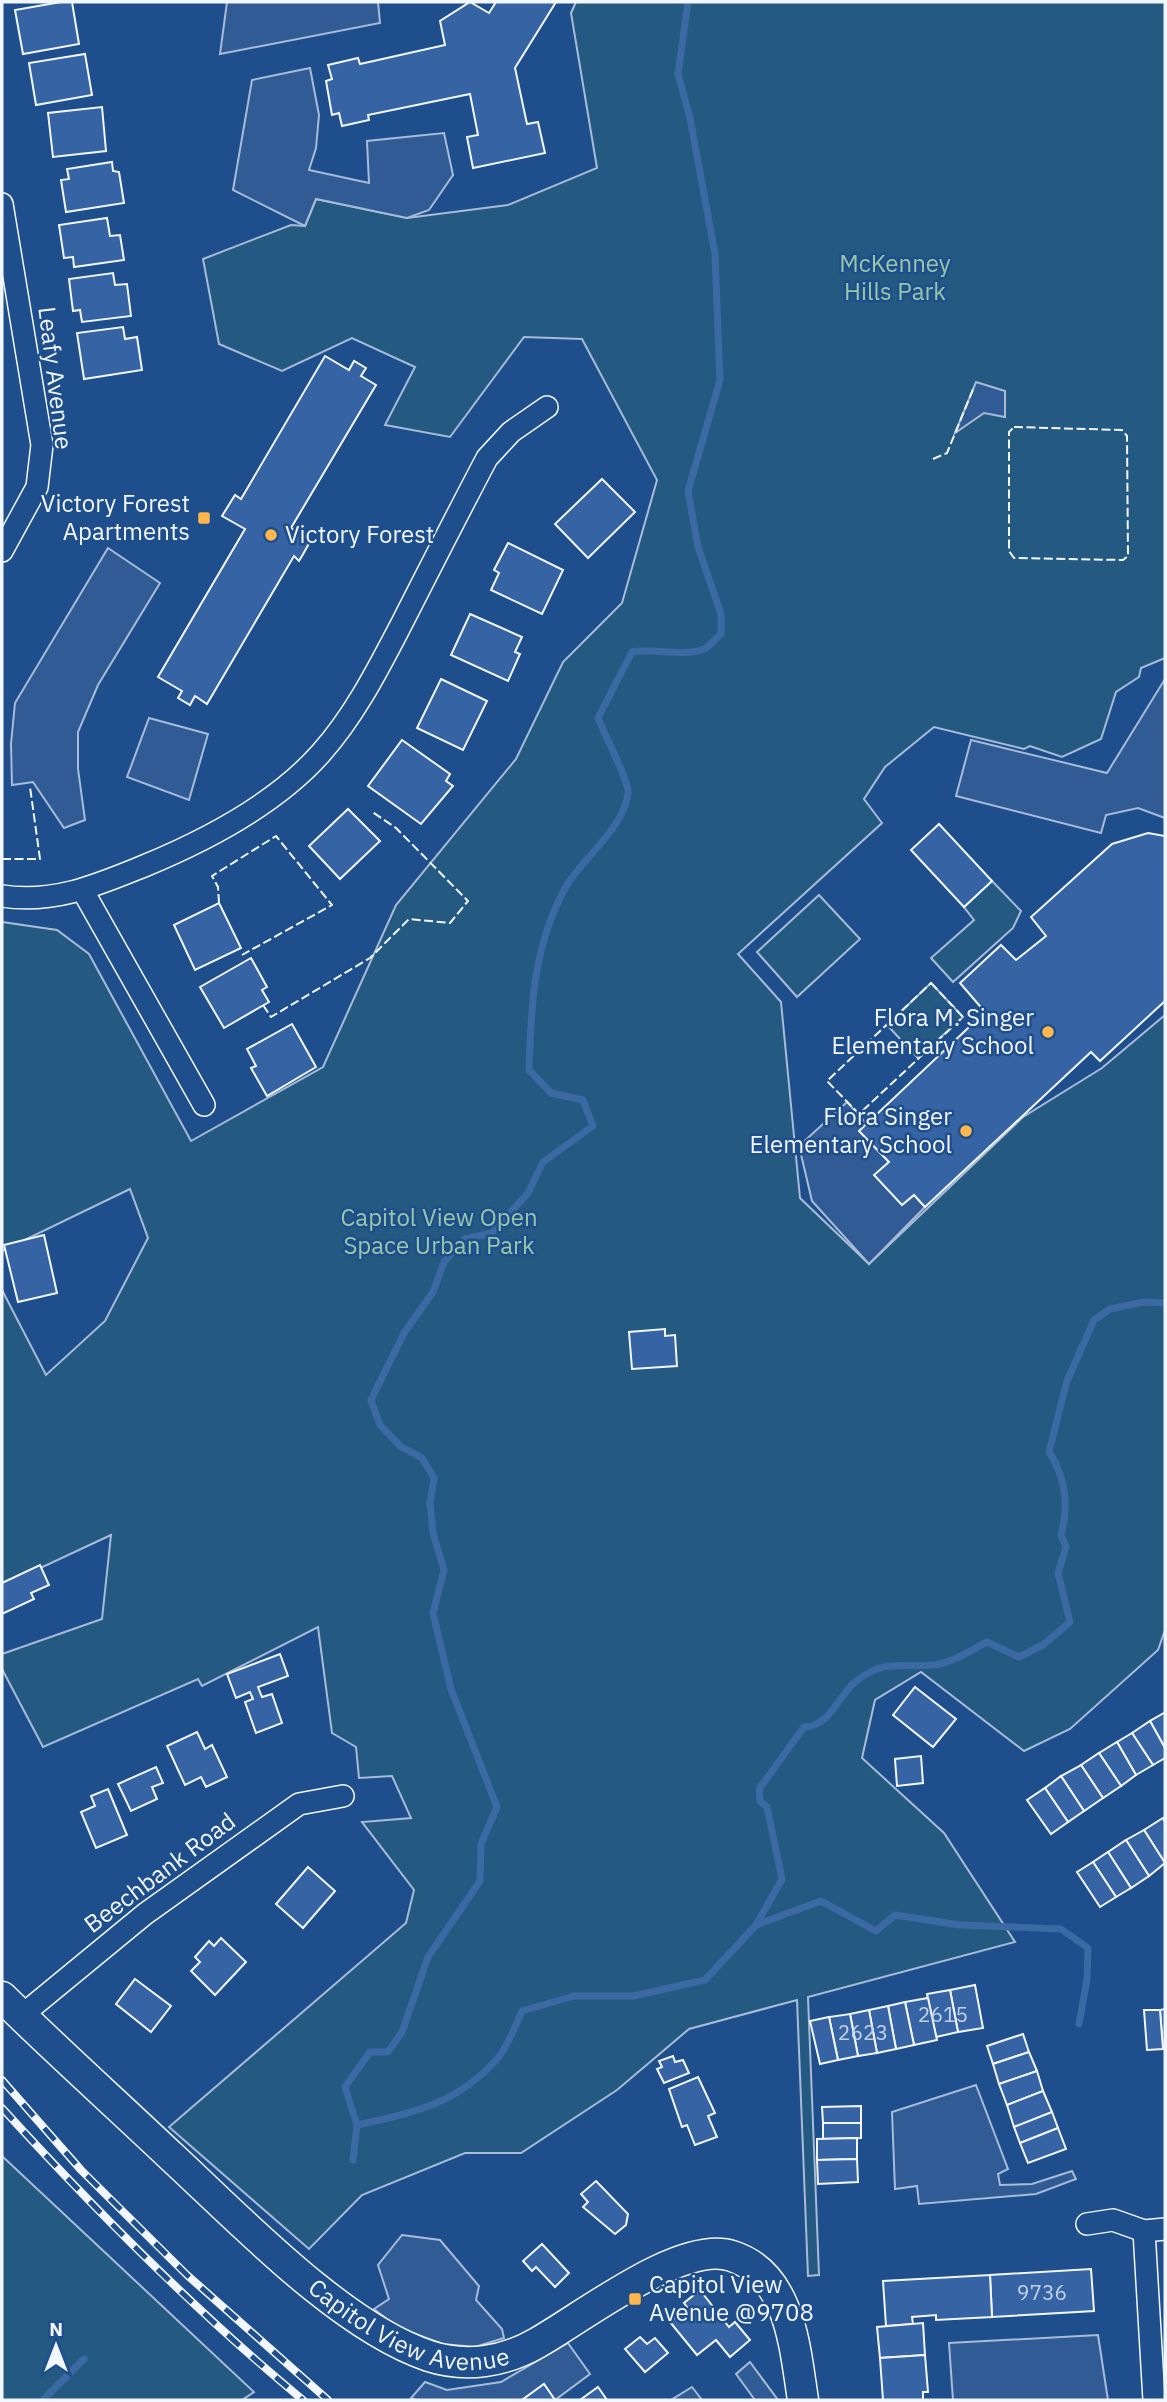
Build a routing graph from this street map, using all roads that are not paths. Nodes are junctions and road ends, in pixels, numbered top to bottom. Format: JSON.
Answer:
{"nodes":[{"id":1,"x":2,"y":205,"type":"edge"},
{"id":2,"x":547,"y":407,"type":"dead end"},
{"id":3,"x":2,"y":551,"type":"edge"},
{"id":4,"x":83,"y":891,"type":"junction"},
{"id":5,"x":2,"y":896,"type":"edge"},
{"id":6,"x":204,"y":1105,"type":"dead end"},
{"id":7,"x":344,"y":1796,"type":"dead end"},
{"id":8,"x":11,"y":2006,"type":"edge"},
{"id":9,"x":1087,"y":2224,"type":"dead end"},
{"id":10,"x":1155,"y":2230,"type":"edge"},
{"id":11,"x":803,"y":2400,"type":"edge"},
{"id":12,"x":1154,"y":2400,"type":"edge"}],
"edges":[{"from":1,"to":3,"type":"street","name":"Leafy Avenue"},
{"from":2,"to":4,"type":"street"},
{"from":4,"to":5,"type":"street"},
{"from":4,"to":6,"type":"street"},
{"from":7,"to":8,"type":"street","name":"Beechbank Road"},
{"from":8,"to":11,"type":"main road","name":"Capitol View Avenue"},
{"from":9,"to":10,"type":"street"},
{"from":10,"to":12,"type":"street"}]}
